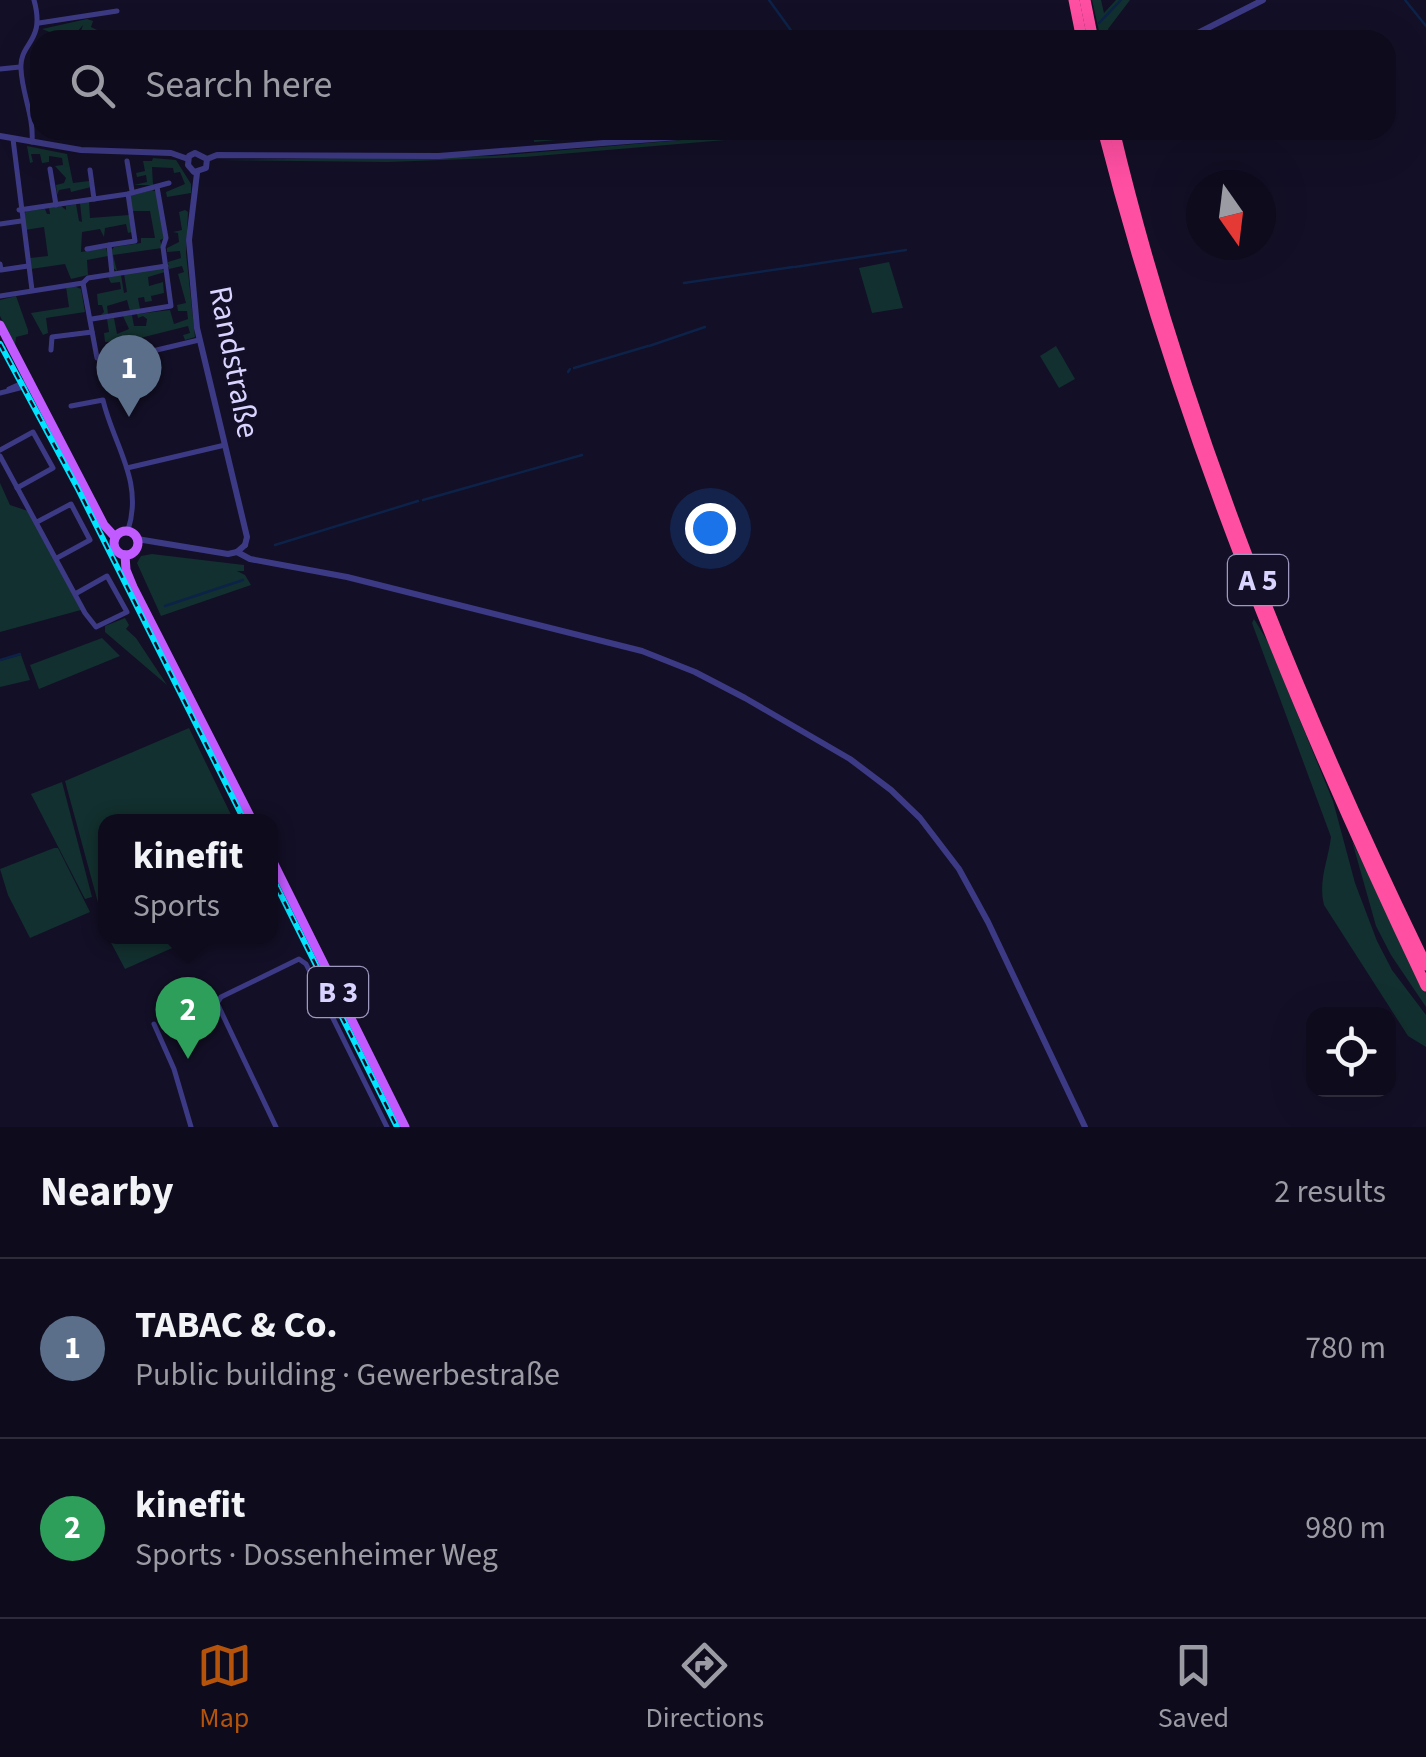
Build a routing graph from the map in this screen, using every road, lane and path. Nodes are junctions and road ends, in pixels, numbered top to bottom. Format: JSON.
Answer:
{"nodes":[{"id":1,"x":34,"y":0,"type":"edge"},
{"id":2,"x":1074,"y":0,"type":"edge"},
{"id":3,"x":1085,"y":0,"type":"edge"},
{"id":4,"x":1263,"y":0,"type":"edge"},
{"id":5,"x":117,"y":10,"type":"dead end"},
{"id":6,"x":40,"y":23,"type":"junction"},
{"id":7,"x":37,"y":30,"type":"edge"},
{"id":8,"x":1080,"y":30,"type":"edge"},
{"id":9,"x":1091,"y":30,"type":"edge"},
{"id":10,"x":1204,"y":30,"type":"edge"},
{"id":11,"x":30,"y":44,"type":"edge"},
{"id":12,"x":28,"y":48,"type":"joint"},
{"id":13,"x":20,"y":67,"type":"junction"},
{"id":14,"x":0,"y":69,"type":"edge"},
{"id":15,"x":30,"y":109,"type":"edge"},
{"id":16,"x":0,"y":136,"type":"edge"},
{"id":17,"x":13,"y":138,"type":"junction"},
{"id":18,"x":642,"y":140,"type":"edge"},
{"id":19,"x":1106,"y":140,"type":"edge"},
{"id":20,"x":1117,"y":140,"type":"edge"},
{"id":21,"x":32,"y":142,"type":"joint"},
{"id":22,"x":188,"y":159,"type":"junction"},
{"id":23,"x":207,"y":159,"type":"junction"},
{"id":24,"x":126,"y":160,"type":"dead end"},
{"id":25,"x":50,"y":169,"type":"dead end"},
{"id":26,"x":90,"y":170,"type":"dead end"},
{"id":27,"x":197,"y":172,"type":"junction"},
{"id":28,"x":169,"y":183,"type":"dead end"},
{"id":29,"x":157,"y":187,"type":"junction"},
{"id":30,"x":130,"y":192,"type":"junction"},
{"id":31,"x":94,"y":199,"type":"junction"},
{"id":32,"x":56,"y":205,"type":"junction"},
{"id":33,"x":20,"y":210,"type":"junction"},
{"id":34,"x":21,"y":221,"type":"junction"},
{"id":35,"x":0,"y":224,"type":"edge"},
{"id":36,"x":108,"y":245,"type":"junction"},
{"id":37,"x":86,"y":249,"type":"dead end"},
{"id":38,"x":0,"y":264,"type":"edge"},
{"id":39,"x":28,"y":266,"type":"junction"},
{"id":40,"x":166,"y":266,"type":"junction"},
{"id":41,"x":112,"y":274,"type":"junction"},
{"id":42,"x":83,"y":283,"type":"junction"},
{"id":43,"x":32,"y":290,"type":"junction"},
{"id":44,"x":0,"y":296,"type":"edge"},
{"id":45,"x":90,"y":319,"type":"junction"},
{"id":46,"x":0,"y":325,"type":"edge"},
{"id":47,"x":92,"y":332,"type":"junction"},
{"id":48,"x":200,"y":340,"type":"junction"},
{"id":49,"x":51,"y":350,"type":"dead end"},
{"id":50,"x":26,"y":382,"type":"junction"},
{"id":51,"x":2,"y":392,"type":"edge"},
{"id":52,"x":71,"y":406,"type":"dead end"},
{"id":53,"x":226,"y":445,"type":"junction"},
{"id":54,"x":0,"y":453,"type":"edge"},
{"id":55,"x":127,"y":468,"type":"junction"},
{"id":56,"x":17,"y":488,"type":"junction"},
{"id":57,"x":37,"y":522,"type":"junction"},
{"id":58,"x":128,"y":530,"type":"junction"},
{"id":59,"x":114,"y":537,"type":"junction"},
{"id":60,"x":137,"y":542,"type":"junction"},
{"id":61,"x":245,"y":545,"type":"junction"},
{"id":62,"x":235,"y":553,"type":"junction"},
{"id":63,"x":125,"y":555,"type":"junction"},
{"id":64,"x":56,"y":559,"type":"junction"},
{"id":65,"x":258,"y":560,"type":"junction"},
{"id":66,"x":75,"y":594,"type":"junction"},
{"id":67,"x":249,"y":814,"type":"edge"},
{"id":68,"x":278,"y":872,"type":"edge"},
{"id":69,"x":1426,"y":965,"type":"edge"},
{"id":70,"x":1426,"y":986,"type":"edge"},
{"id":71,"x":154,"y":1024,"type":"dead end"},
{"id":72,"x":191,"y":1127,"type":"edge"},
{"id":73,"x":276,"y":1127,"type":"edge"},
{"id":74,"x":387,"y":1127,"type":"edge"},
{"id":75,"x":405,"y":1127,"type":"edge"},
{"id":76,"x":1086,"y":1127,"type":"edge"}],
"edges":[{"from":1,"to":6,"type":"street"},
{"from":2,"to":8,"type":"highway"},
{"from":3,"to":9,"type":"highway"},
{"from":4,"to":10,"type":"street"},
{"from":5,"to":6,"type":"street"},
{"from":6,"to":7,"type":"street"},
{"from":11,"to":12,"type":"street"},
{"from":12,"to":13,"type":"street"},
{"from":13,"to":14,"type":"street"},
{"from":13,"to":15,"type":"street"},
{"from":16,"to":17,"type":"street"},
{"from":17,"to":21,"type":"street"},
{"from":17,"to":33,"type":"street"},
{"from":18,"to":23,"type":"street"},
{"from":19,"to":70,"type":"highway","number":"A 5"},
{"from":20,"to":69,"type":"highway","number":"A 5"},
{"from":21,"to":22,"type":"street"},
{"from":22,"to":23,"type":"street"},
{"from":22,"to":27,"type":"street"},
{"from":23,"to":27,"type":"street"},
{"from":24,"to":30,"type":"street"},
{"from":25,"to":32,"type":"street"},
{"from":26,"to":31,"type":"street"},
{"from":27,"to":48,"type":"street","name":"Randstraße"},
{"from":28,"to":29,"type":"street"},
{"from":29,"to":30,"type":"street"},
{"from":29,"to":40,"type":"street"},
{"from":30,"to":31,"type":"street"},
{"from":30,"to":36,"type":"street"},
{"from":31,"to":32,"type":"street"},
{"from":32,"to":33,"type":"street"},
{"from":33,"to":34,"type":"street"},
{"from":34,"to":35,"type":"street"},
{"from":34,"to":39,"type":"street"},
{"from":36,"to":37,"type":"street"},
{"from":36,"to":41,"type":"street"},
{"from":38,"to":39,"type":"street"},
{"from":39,"to":43,"type":"street"},
{"from":40,"to":41,"type":"street"},
{"from":40,"to":45,"type":"street"},
{"from":41,"to":42,"type":"street"},
{"from":42,"to":43,"type":"street"},
{"from":42,"to":45,"type":"street"},
{"from":43,"to":44,"type":"street"},
{"from":45,"to":47,"type":"street"},
{"from":46,"to":50,"type":"main road"},
{"from":47,"to":48,"type":"street"},
{"from":47,"to":49,"type":"street"},
{"from":48,"to":53,"type":"street","name":"Randstraße"},
{"from":50,"to":51,"type":"street"},
{"from":50,"to":51,"type":"street"},
{"from":50,"to":59,"type":"main road"},
{"from":52,"to":55,"type":"street"},
{"from":53,"to":55,"type":"street"},
{"from":53,"to":61,"type":"street","name":"Randstraße"},
{"from":54,"to":56,"type":"street"},
{"from":54,"to":56,"type":"street"},
{"from":55,"to":58,"type":"street"},
{"from":56,"to":57,"type":"street"},
{"from":57,"to":64,"type":"street"},
{"from":57,"to":64,"type":"street"},
{"from":58,"to":59,"type":"main road"},
{"from":58,"to":60,"type":"main road"},
{"from":59,"to":63,"type":"main road"},
{"from":60,"to":62,"type":"street"},
{"from":60,"to":63,"type":"main road"},
{"from":61,"to":62,"type":"street"},
{"from":61,"to":65,"type":"street"},
{"from":62,"to":65,"type":"street"},
{"from":63,"to":67,"type":"main road"},
{"from":64,"to":66,"type":"street"},
{"from":65,"to":76,"type":"street"},
{"from":66,"to":66,"type":"street"},
{"from":68,"to":75,"type":"main road","number":"B 3"},
{"from":71,"to":72,"type":"street"},
{"from":73,"to":74,"type":"street"}]}
